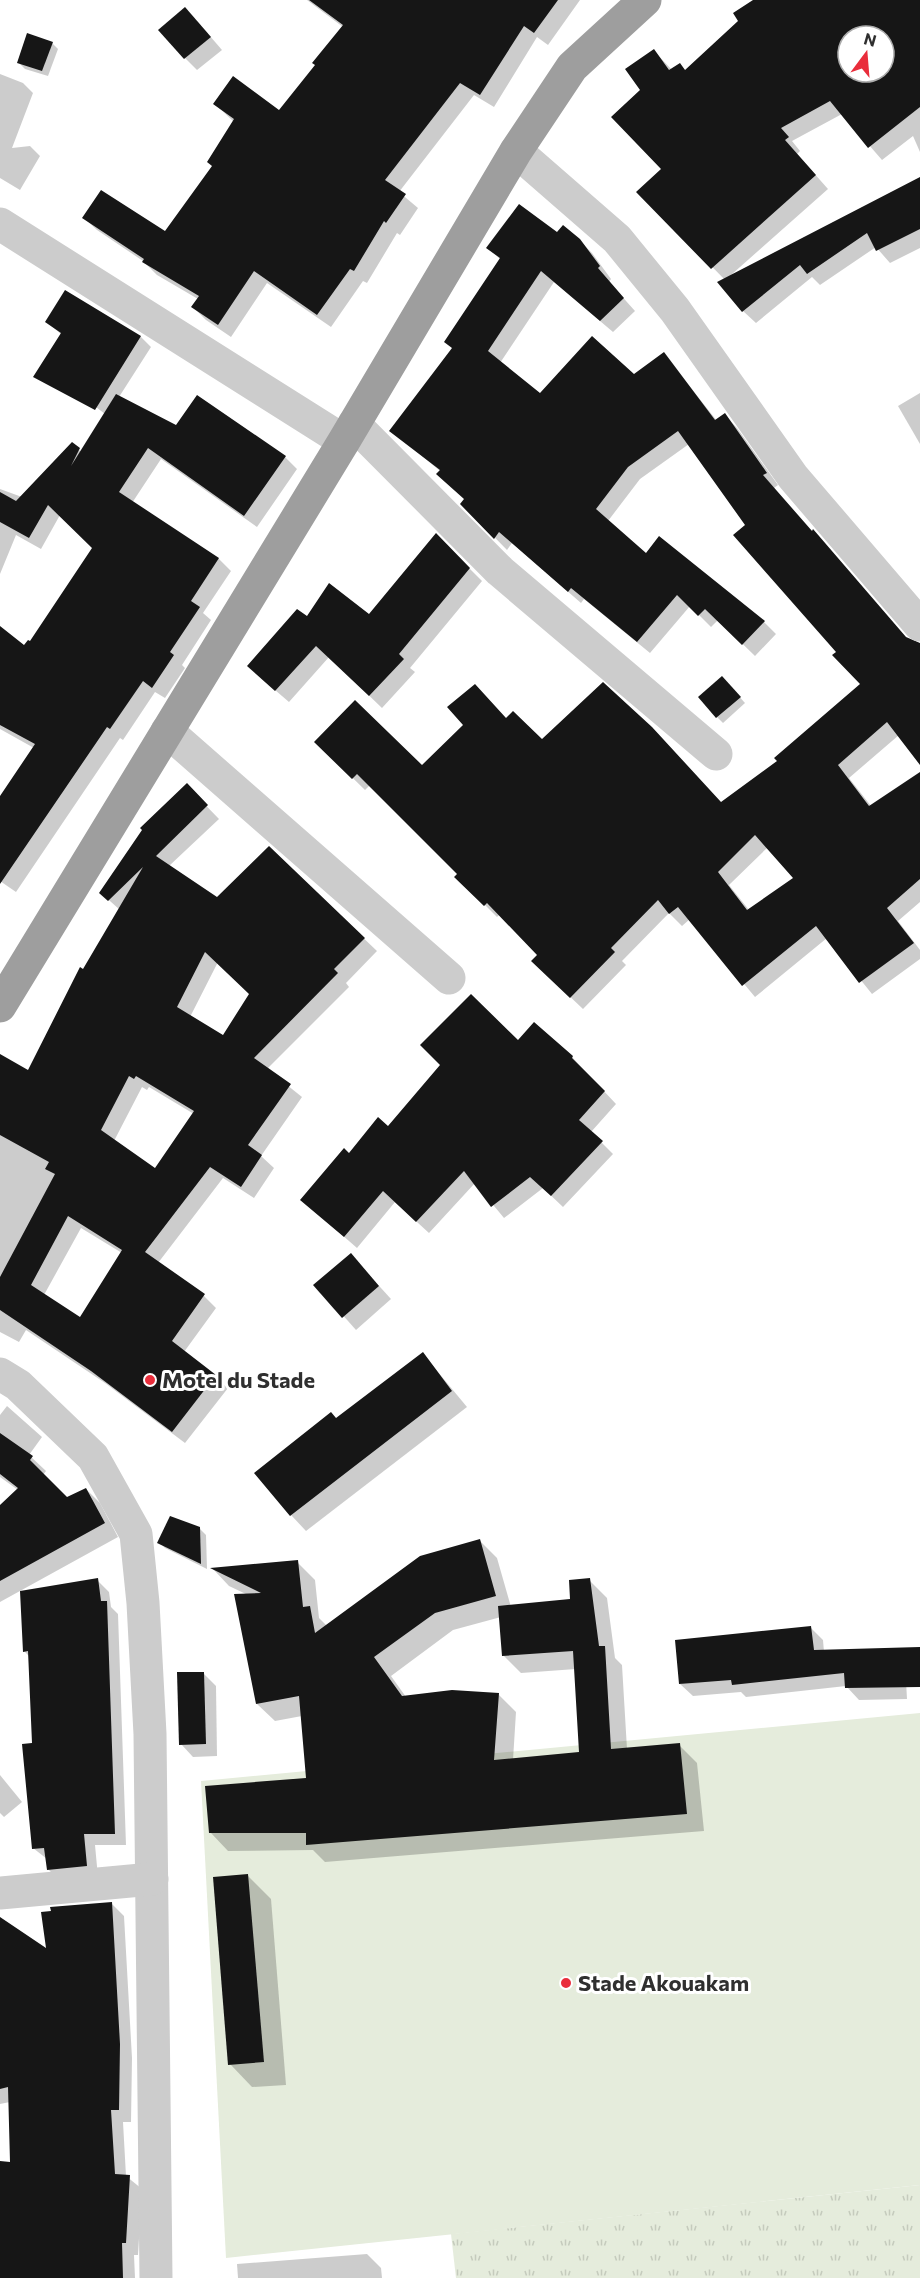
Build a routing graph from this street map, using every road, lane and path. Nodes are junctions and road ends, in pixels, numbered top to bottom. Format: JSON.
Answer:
{"nodes":[{"id":1,"x":645,"y":0,"type":"edge"},
{"id":2,"x":516,"y":150,"type":"junction"},
{"id":3,"x":0,"y":224,"type":"edge"},
{"id":4,"x":349,"y":432,"type":"junction"},
{"id":5,"x":920,"y":624,"type":"edge"},
{"id":6,"x":167,"y":731,"type":"junction"},
{"id":7,"x":716,"y":754,"type":"dead end"},
{"id":8,"x":449,"y":978,"type":"dead end"},
{"id":9,"x":0,"y":1006,"type":"edge"},
{"id":10,"x":0,"y":1374,"type":"edge"},
{"id":11,"x":152,"y":1879,"type":"junction"},
{"id":12,"x":0,"y":1893,"type":"edge"},
{"id":13,"x":156,"y":2278,"type":"edge"}],
"edges":[{"from":1,"to":2,"type":"highway"},
{"from":2,"to":4,"type":"highway"},
{"from":2,"to":5,"type":"street"},
{"from":3,"to":4,"type":"street"},
{"from":4,"to":6,"type":"highway"},
{"from":4,"to":7,"type":"street"},
{"from":6,"to":8,"type":"street"},
{"from":6,"to":9,"type":"highway"},
{"from":10,"to":11,"type":"street"},
{"from":11,"to":12,"type":"street"},
{"from":11,"to":13,"type":"street"}]}
